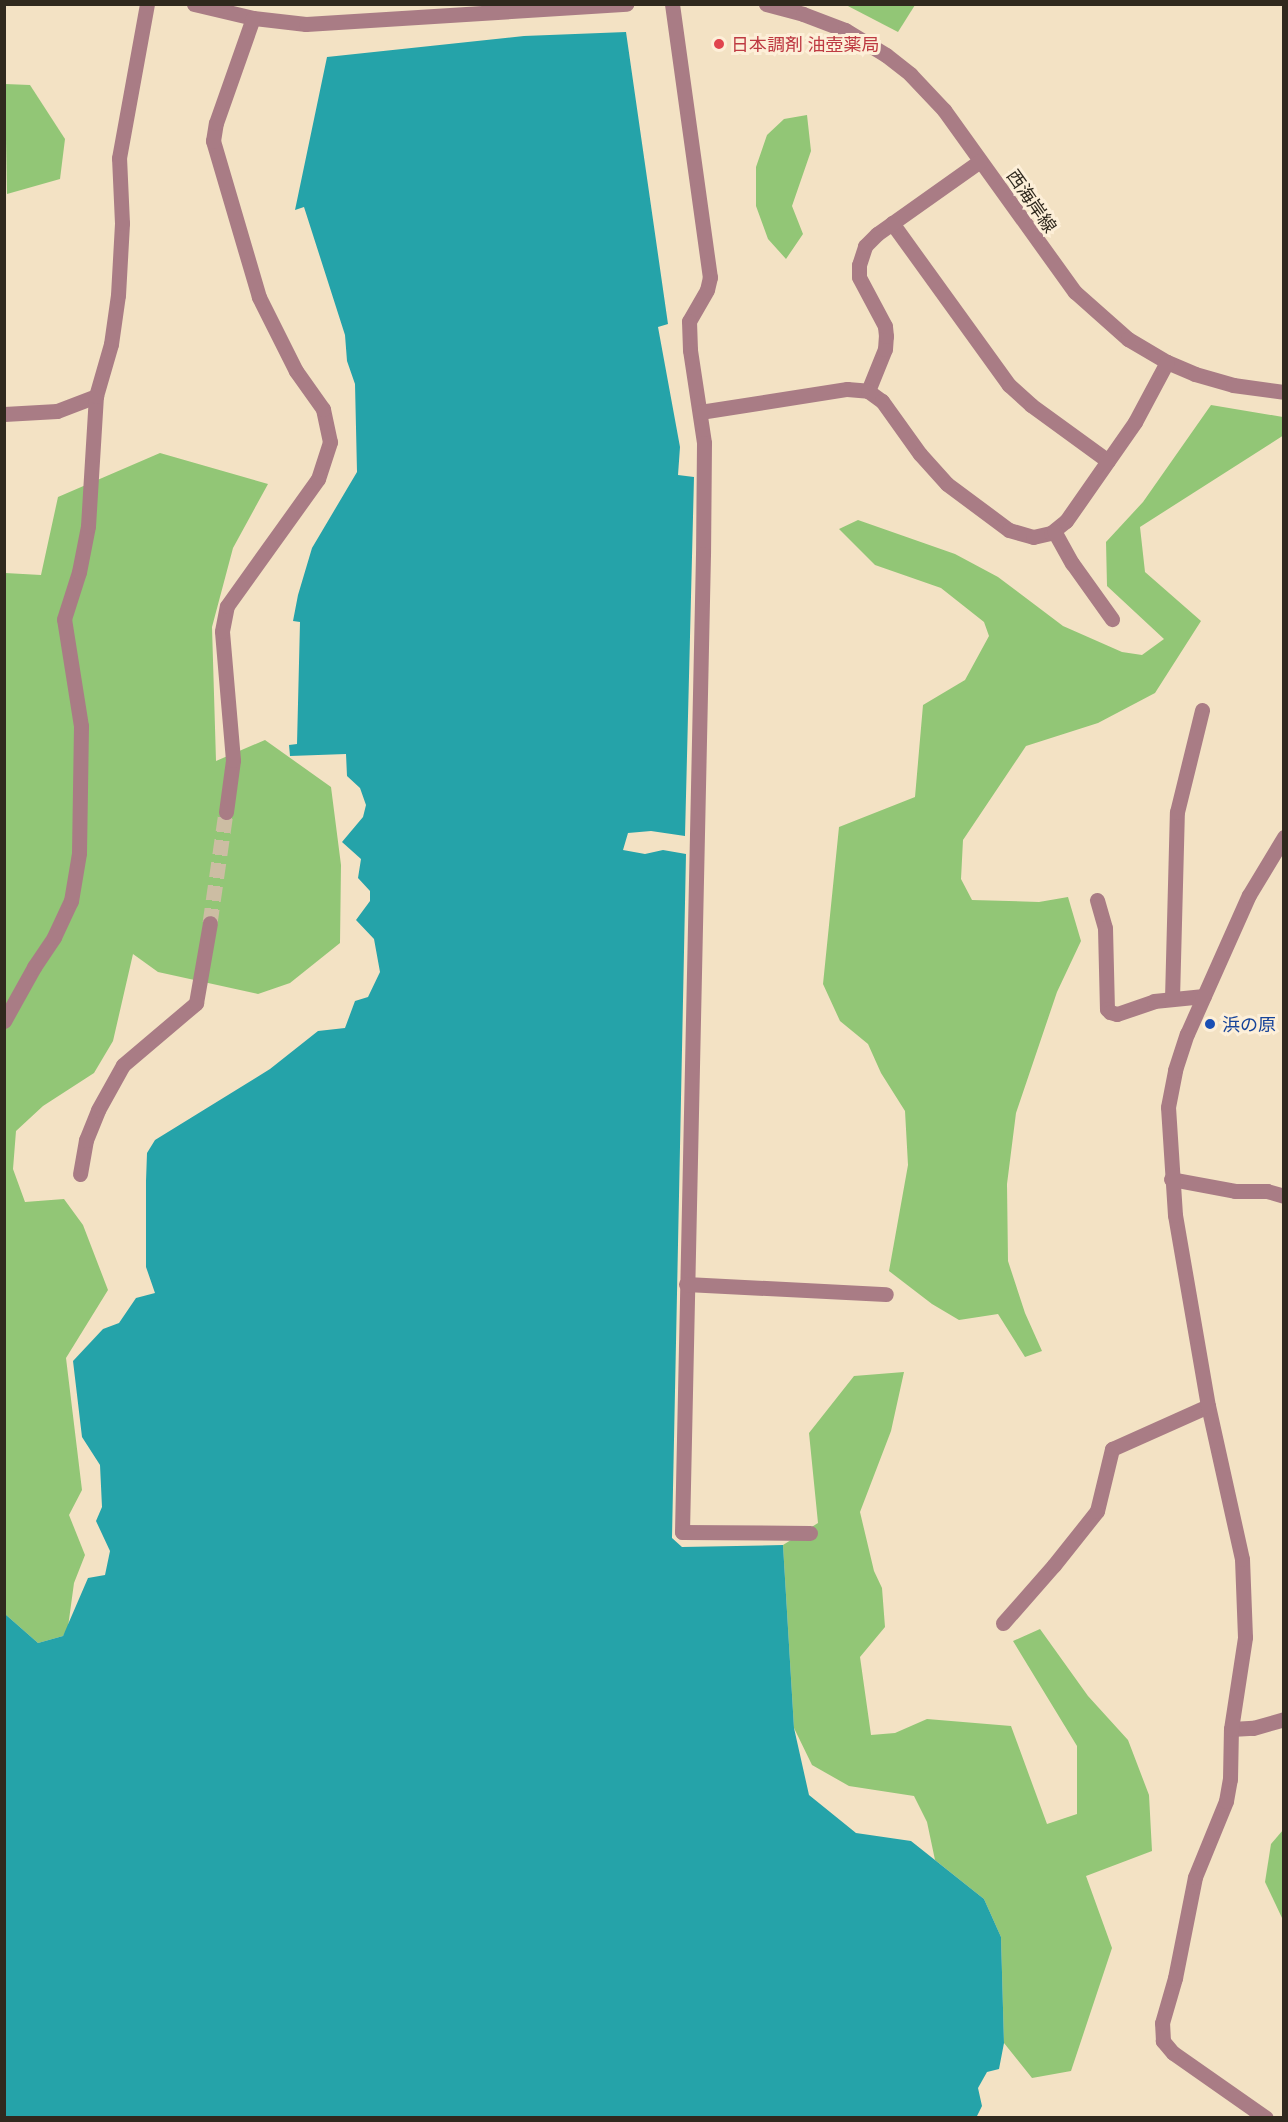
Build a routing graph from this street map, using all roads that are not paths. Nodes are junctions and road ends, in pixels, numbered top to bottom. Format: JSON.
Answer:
{"nodes":[{"id":1,"x":147,"y":4,"type":"edge"},
{"id":2,"x":194,"y":4,"type":"edge"},
{"id":3,"x":626,"y":4,"type":"edge"},
{"id":4,"x":672,"y":4,"type":"edge"},
{"id":5,"x":769,"y":5,"type":"edge"},
{"id":6,"x":552,"y":7,"type":"edge"},
{"id":7,"x":253,"y":18,"type":"junction"},
{"id":8,"x":980,"y":161,"type":"junction"},
{"id":9,"x":892,"y":223,"type":"junction"},
{"id":10,"x":1167,"y":362,"type":"junction"},
{"id":11,"x":868,"y":391,"type":"junction"},
{"id":12,"x":1284,"y":392,"type":"edge"},
{"id":13,"x":96,"y":396,"type":"junction"},
{"id":14,"x":700,"y":412,"type":"junction"},
{"id":15,"x":4,"y":414,"type":"edge"},
{"id":16,"x":1108,"y":461,"type":"junction"},
{"id":17,"x":1054,"y":531,"type":"junction"},
{"id":18,"x":1112,"y":619,"type":"dead end"},
{"id":19,"x":1202,"y":710,"type":"dead end"},
{"id":20,"x":226,"y":812,"type":"tunnel mouth"},
{"id":21,"x":1284,"y":837,"type":"edge"},
{"id":22,"x":1097,"y":900,"type":"dead end"},
{"id":23,"x":210,"y":923,"type":"tunnel mouth"},
{"id":24,"x":1204,"y":996,"type":"junction"},
{"id":25,"x":1172,"y":999,"type":"junction"},
{"id":26,"x":4,"y":1021,"type":"edge"},
{"id":27,"x":80,"y":1174,"type":"dead end"},
{"id":28,"x":1171,"y":1179,"type":"junction"},
{"id":29,"x":1284,"y":1196,"type":"edge"},
{"id":30,"x":686,"y":1284,"type":"junction"},
{"id":31,"x":886,"y":1293,"type":"dead end"},
{"id":32,"x":1208,"y":1406,"type":"junction"},
{"id":33,"x":810,"y":1533,"type":"dead end"},
{"id":34,"x":1003,"y":1623,"type":"dead end"},
{"id":35,"x":1284,"y":1719,"type":"edge"},
{"id":36,"x":1231,"y":1729,"type":"junction"},
{"id":37,"x":1266,"y":2118,"type":"edge"}],
"edges":[{"from":1,"to":13,"type":"street"},
{"from":2,"to":7,"type":"street"},
{"from":3,"to":6,"type":"street"},
{"from":4,"to":14,"type":"street"},
{"from":5,"to":8,"type":"street","name":"西海岸線"},
{"from":6,"to":7,"type":"street"},
{"from":7,"to":20,"type":"street"},
{"from":8,"to":9,"type":"street"},
{"from":8,"to":10,"type":"street","name":"西海岸線"},
{"from":9,"to":11,"type":"street"},
{"from":9,"to":16,"type":"street"},
{"from":10,"to":12,"type":"street","name":"西海岸線"},
{"from":10,"to":16,"type":"street"},
{"from":11,"to":14,"type":"street"},
{"from":11,"to":17,"type":"street"},
{"from":13,"to":15,"type":"street"},
{"from":13,"to":26,"type":"street"},
{"from":14,"to":30,"type":"street"},
{"from":16,"to":17,"type":"street"},
{"from":17,"to":18,"type":"street"},
{"from":19,"to":25,"type":"street"},
{"from":21,"to":24,"type":"street"},
{"from":22,"to":25,"type":"street"},
{"from":23,"to":27,"type":"street"},
{"from":24,"to":25,"type":"street"},
{"from":24,"to":28,"type":"street"},
{"from":28,"to":29,"type":"street"},
{"from":28,"to":32,"type":"street"},
{"from":30,"to":31,"type":"street"},
{"from":30,"to":33,"type":"street"},
{"from":32,"to":34,"type":"street"},
{"from":32,"to":36,"type":"street"},
{"from":35,"to":36,"type":"street"},
{"from":36,"to":37,"type":"street"}]}
